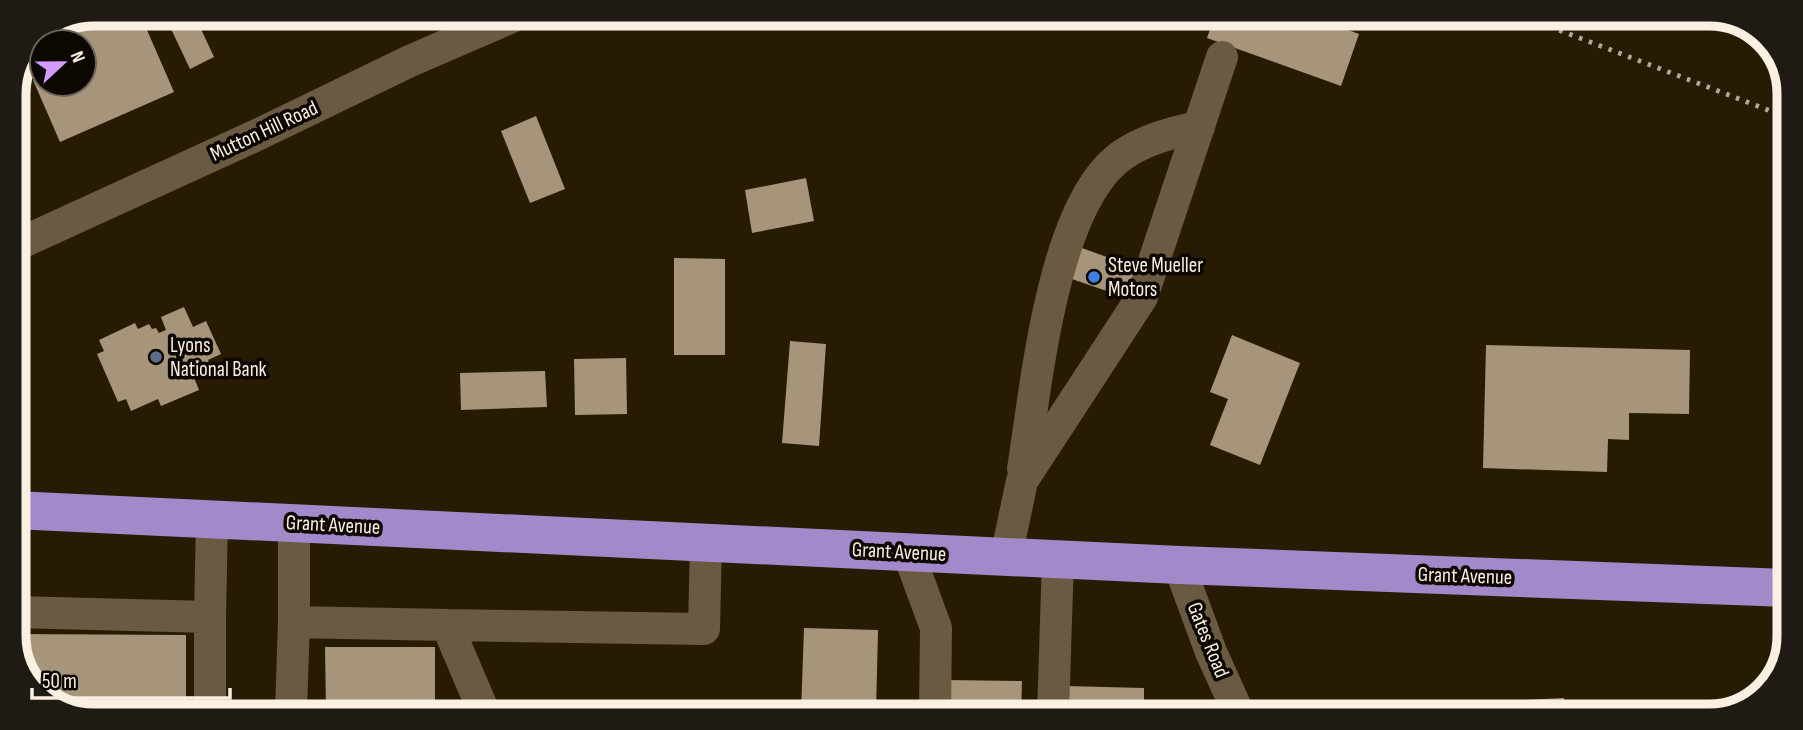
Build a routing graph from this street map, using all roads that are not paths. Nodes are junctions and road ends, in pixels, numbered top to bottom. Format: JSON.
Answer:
{"nodes":[{"id":1,"x":491,"y":26,"type":"edge"},
{"id":2,"x":1222,"y":57,"type":"dead end"},
{"id":3,"x":1199,"y":127,"type":"junction"},
{"id":4,"x":26,"y":241,"type":"edge"},
{"id":5,"x":1021,"y":481,"type":"junction"},
{"id":6,"x":26,"y":511,"type":"edge"},
{"id":7,"x":212,"y":519,"type":"junction"},
{"id":8,"x":294,"y":523,"type":"junction"},
{"id":9,"x":706,"y":542,"type":"junction"},
{"id":10,"x":908,"y":552,"type":"junction"},
{"id":11,"x":1006,"y":557,"type":"junction"},
{"id":12,"x":1058,"y":559,"type":"junction"},
{"id":13,"x":1179,"y":565,"type":"junction"},
{"id":14,"x":1777,"y":588,"type":"edge"},
{"id":15,"x":26,"y":612,"type":"edge"},
{"id":16,"x":210,"y":617,"type":"junction"},
{"id":17,"x":294,"y":622,"type":"junction"},
{"id":18,"x":447,"y":625,"type":"junction"},
{"id":19,"x":210,"y":704,"type":"edge"},
{"id":20,"x":291,"y":704,"type":"edge"},
{"id":21,"x":481,"y":704,"type":"edge"},
{"id":22,"x":935,"y":704,"type":"edge"},
{"id":23,"x":1053,"y":704,"type":"edge"},
{"id":24,"x":1235,"y":704,"type":"edge"}],
"edges":[{"from":1,"to":4,"type":"street","name":"Mutton Hill Road"},
{"from":2,"to":3,"type":"street"},
{"from":3,"to":5,"type":"street"},
{"from":3,"to":5,"type":"street"},
{"from":5,"to":11,"type":"street"},
{"from":6,"to":7,"type":"highway","name":"Grant Avenue"},
{"from":7,"to":8,"type":"highway","name":"Grant Avenue"},
{"from":7,"to":16,"type":"street"},
{"from":8,"to":9,"type":"highway","name":"Grant Avenue"},
{"from":8,"to":17,"type":"street"},
{"from":9,"to":10,"type":"highway","name":"Grant Avenue"},
{"from":9,"to":18,"type":"street"},
{"from":10,"to":11,"type":"highway","name":"Grant Avenue"},
{"from":10,"to":22,"type":"street"},
{"from":11,"to":12,"type":"highway","name":"Grant Avenue"},
{"from":12,"to":13,"type":"highway","name":"Grant Avenue"},
{"from":12,"to":23,"type":"street"},
{"from":13,"to":14,"type":"highway","name":"Grant Avenue"},
{"from":13,"to":24,"type":"street","name":"Gates Road"},
{"from":15,"to":16,"type":"street"},
{"from":16,"to":19,"type":"street"},
{"from":17,"to":18,"type":"street"},
{"from":17,"to":20,"type":"street"},
{"from":18,"to":21,"type":"street"}]}
